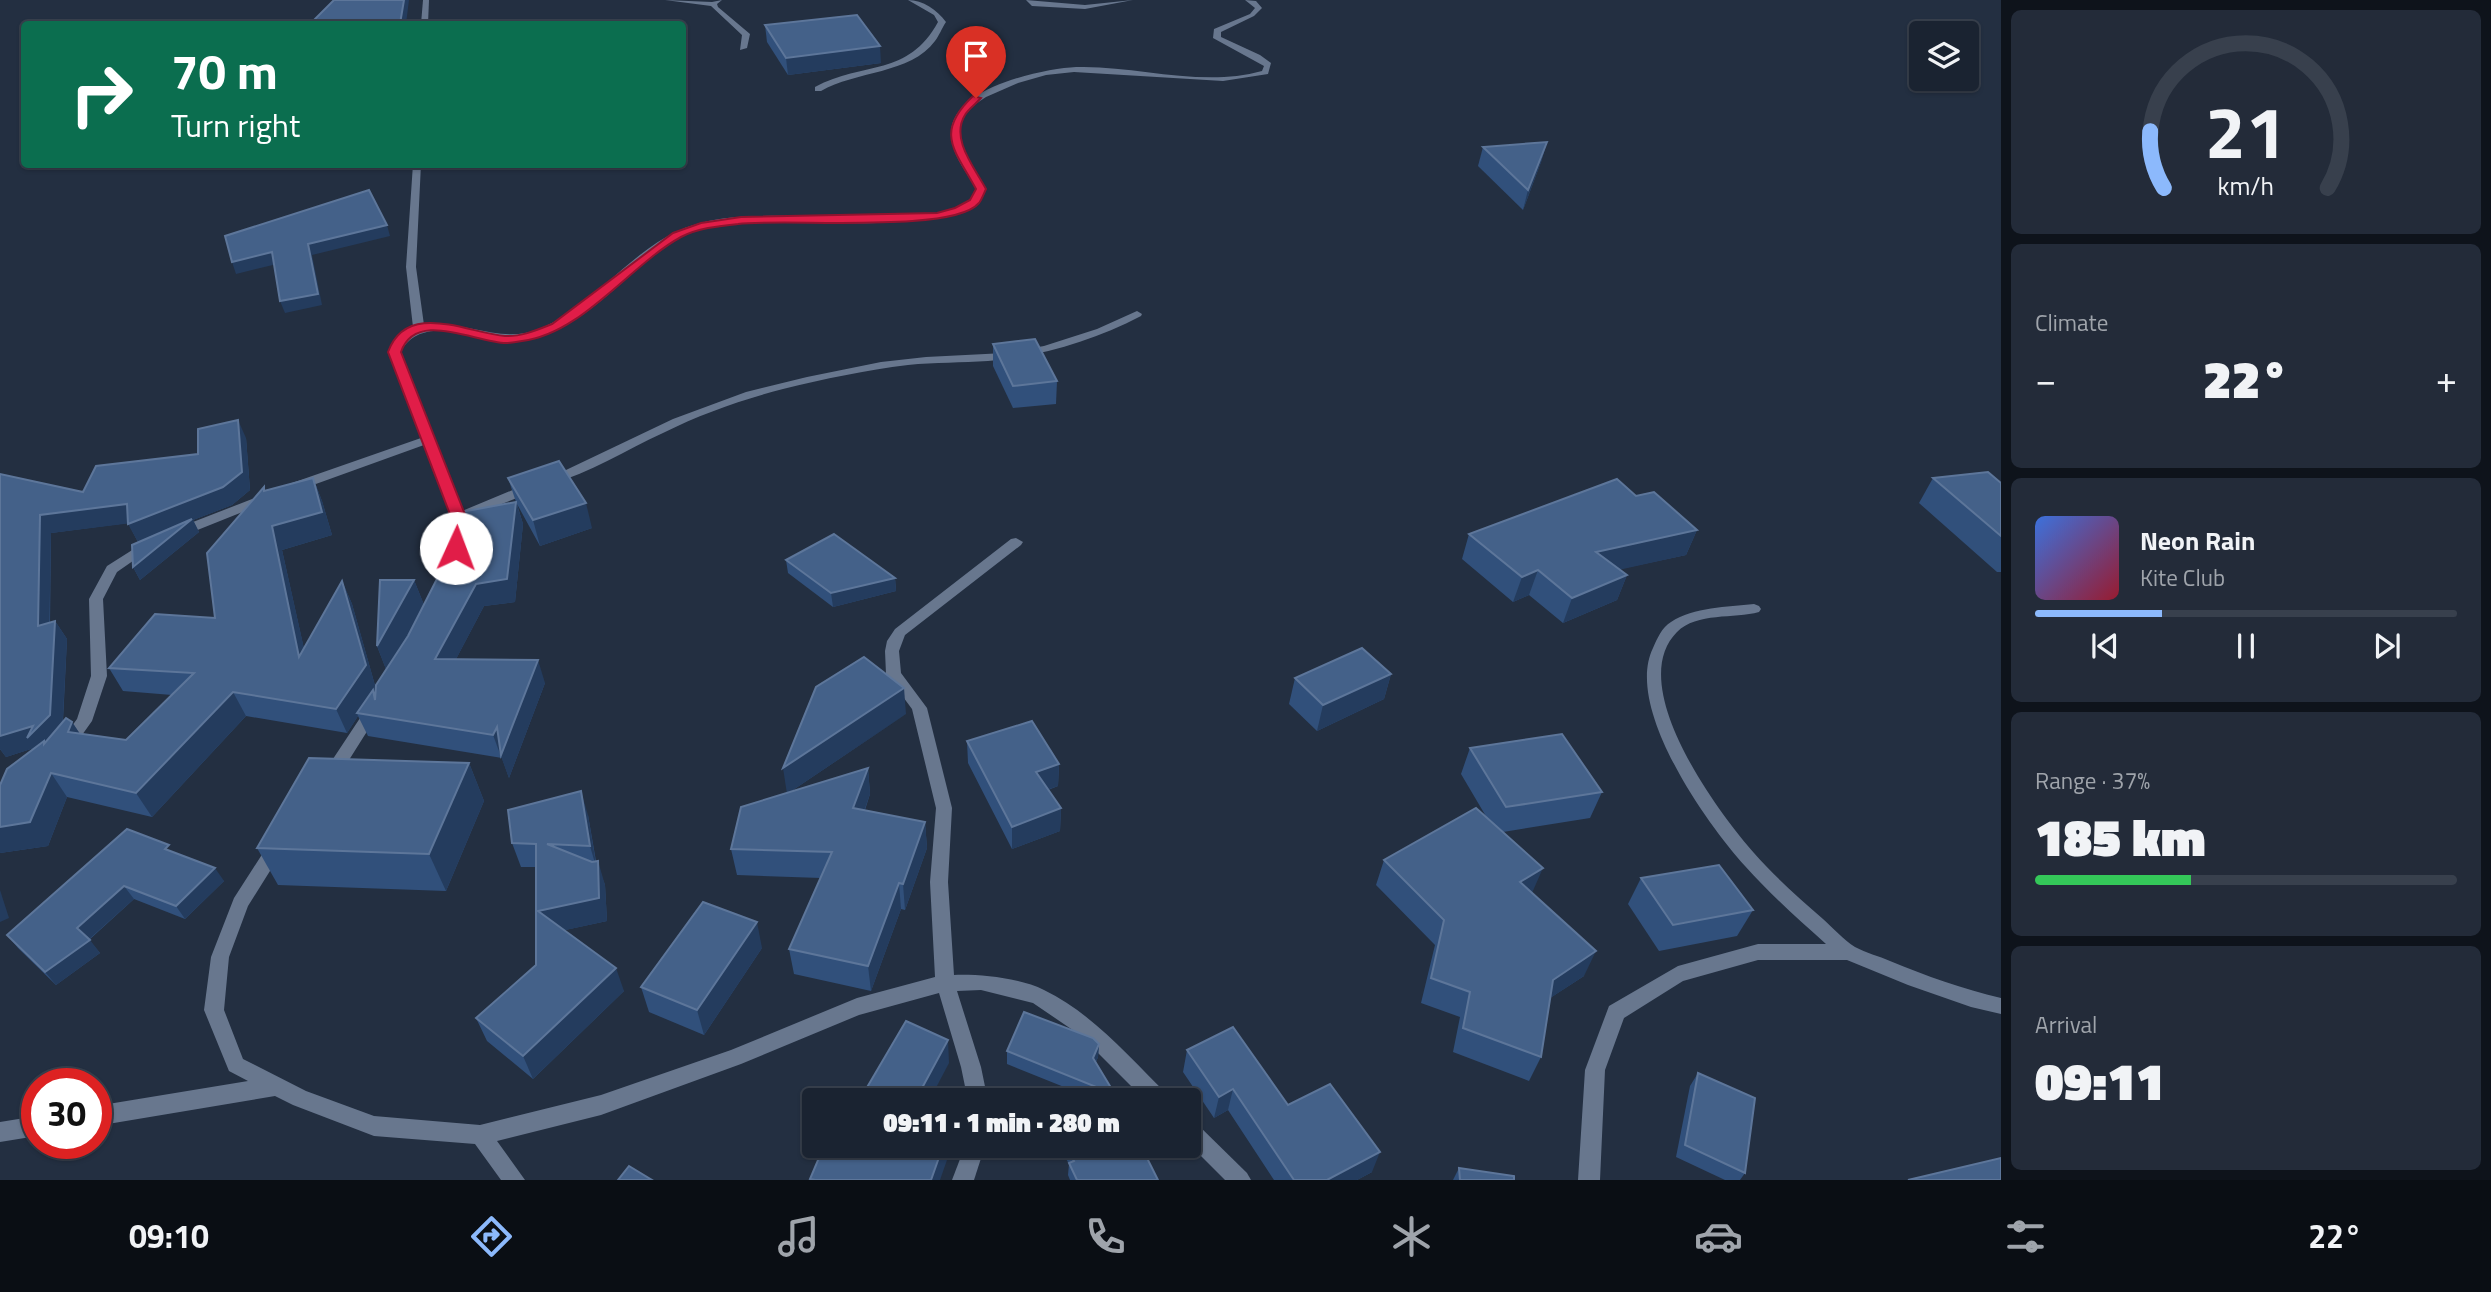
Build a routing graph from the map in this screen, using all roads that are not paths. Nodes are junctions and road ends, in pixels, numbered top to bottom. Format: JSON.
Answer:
{"nodes":[{"id":1,"x":426,"y":0,"type":"edge"},
{"id":2,"x":668,"y":0,"type":"edge"},
{"id":3,"x":911,"y":0,"type":"edge"},
{"id":4,"x":1029,"y":0,"type":"edge"},
{"id":5,"x":1130,"y":0,"type":"edge"},
{"id":6,"x":1248,"y":0,"type":"edge"},
{"id":7,"x":716,"y":2,"type":"edge"},
{"id":8,"x":425,"y":21,"type":"edge"},
{"id":9,"x":743,"y":48,"type":"dead end"},
{"id":10,"x":818,"y":89,"type":"dead end"},
{"id":11,"x":417,"y":168,"type":"edge"},
{"id":12,"x":1137,"y":314,"type":"dead end"},
{"id":13,"x":419,"y":328,"type":"junction"},
{"id":14,"x":428,"y":440,"type":"junction"},
{"id":15,"x":458,"y":517,"type":"junction"},
{"id":16,"x":1016,"y":542,"type":"dead end"},
{"id":17,"x":436,"y":599,"type":"edge"},
{"id":18,"x":1754,"y":609,"type":"dead end"},
{"id":19,"x":380,"y":700,"type":"edge"},
{"id":20,"x":59,"y":754,"type":"edge"},
{"id":21,"x":321,"y":787,"type":"edge"},
{"id":22,"x":281,"y":839,"type":"edge"},
{"id":23,"x":1848,"y":951,"type":"junction"},
{"id":24,"x":945,"y":983,"type":"junction"},
{"id":25,"x":2001,"y":1006,"type":"edge"},
{"id":26,"x":277,"y":1086,"type":"junction"},
{"id":27,"x":975,"y":1088,"type":"edge"},
{"id":28,"x":1147,"y":1088,"type":"edge"},
{"id":29,"x":112,"y":1113,"type":"edge"},
{"id":30,"x":21,"y":1129,"type":"edge"},
{"id":31,"x":0,"y":1132,"type":"edge"},
{"id":32,"x":480,"y":1135,"type":"junction"},
{"id":33,"x":1201,"y":1142,"type":"edge"},
{"id":34,"x":971,"y":1158,"type":"edge"},
{"id":35,"x":514,"y":1180,"type":"edge"},
{"id":36,"x":963,"y":1180,"type":"edge"},
{"id":37,"x":1240,"y":1180,"type":"edge"},
{"id":38,"x":1589,"y":1180,"type":"edge"}],
"edges":[{"from":1,"to":8,"type":"street"},
{"from":2,"to":7,"type":"street"},
{"from":3,"to":10,"type":"street"},
{"from":4,"to":5,"type":"street"},
{"from":6,"to":13,"type":"street"},
{"from":7,"to":9,"type":"street"},
{"from":11,"to":13,"type":"street"},
{"from":12,"to":15,"type":"street"},
{"from":13,"to":14,"type":"street"},
{"from":14,"to":15,"type":"street"},
{"from":14,"to":20,"type":"street"},
{"from":15,"to":17,"type":"street"},
{"from":16,"to":24,"type":"street"},
{"from":18,"to":23,"type":"street"},
{"from":19,"to":21,"type":"street"},
{"from":22,"to":26,"type":"street"},
{"from":23,"to":25,"type":"street"},
{"from":23,"to":38,"type":"street"},
{"from":24,"to":27,"type":"street"},
{"from":24,"to":28,"type":"street"},
{"from":24,"to":32,"type":"street"},
{"from":26,"to":29,"type":"street"},
{"from":26,"to":32,"type":"street"},
{"from":30,"to":31,"type":"street"},
{"from":32,"to":35,"type":"street"},
{"from":33,"to":37,"type":"street"},
{"from":34,"to":36,"type":"street"}]}
